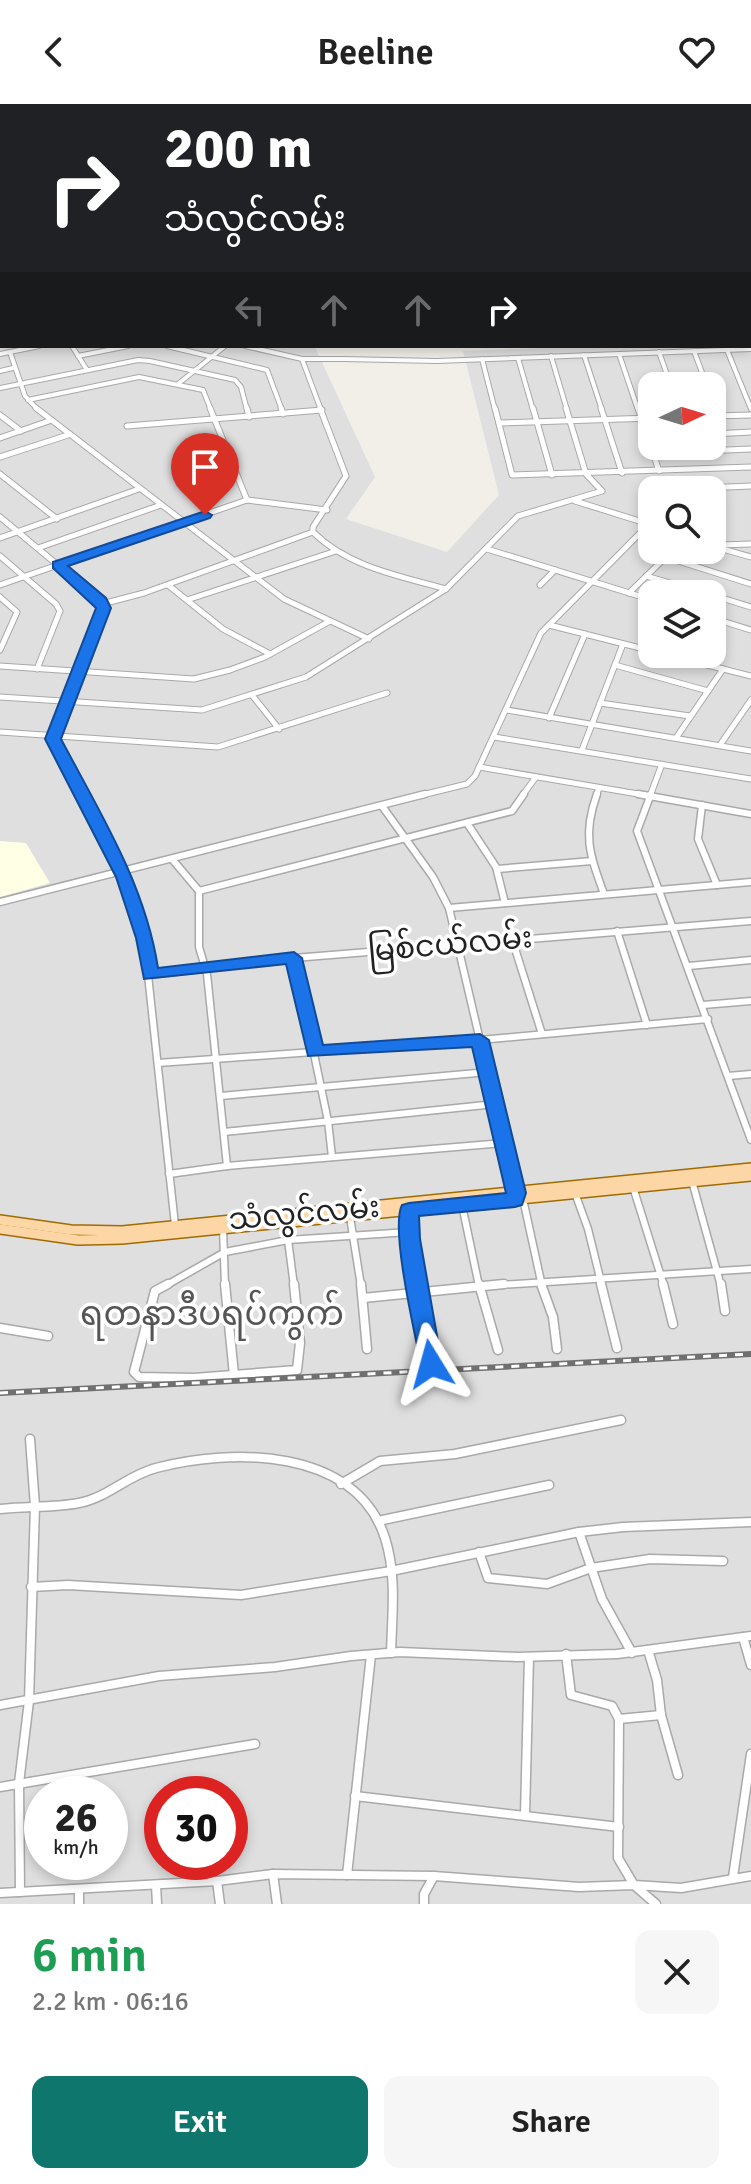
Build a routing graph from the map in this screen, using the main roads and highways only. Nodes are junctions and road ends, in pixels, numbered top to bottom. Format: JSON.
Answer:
{"nodes":[{"id":1,"x":751,"y":1168,"type":"edge"},
{"id":2,"x":751,"y":1176,"type":"edge"},
{"id":3,"x":518,"y":1197,"type":"junction"},
{"id":4,"x":0,"y":1220,"type":"edge"},
{"id":5,"x":21,"y":1228,"type":"junction"},
{"id":6,"x":0,"y":1229,"type":"edge"}],
"edges":[{"from":1,"to":3,"type":"main road","name":"သံလွင်လမ်း"},
{"from":2,"to":3,"type":"main road","name":"သံလွင်လမ်း"},
{"from":3,"to":5,"type":"main road","name":"သံလွင်လမ်း"},
{"from":3,"to":5,"type":"main road","name":"သံလွင်လမ်း"},
{"from":4,"to":5,"type":"main road","name":"သံလွင်လမ်း"},
{"from":5,"to":6,"type":"main road","name":"သံလွင်လမ်း"}]}
